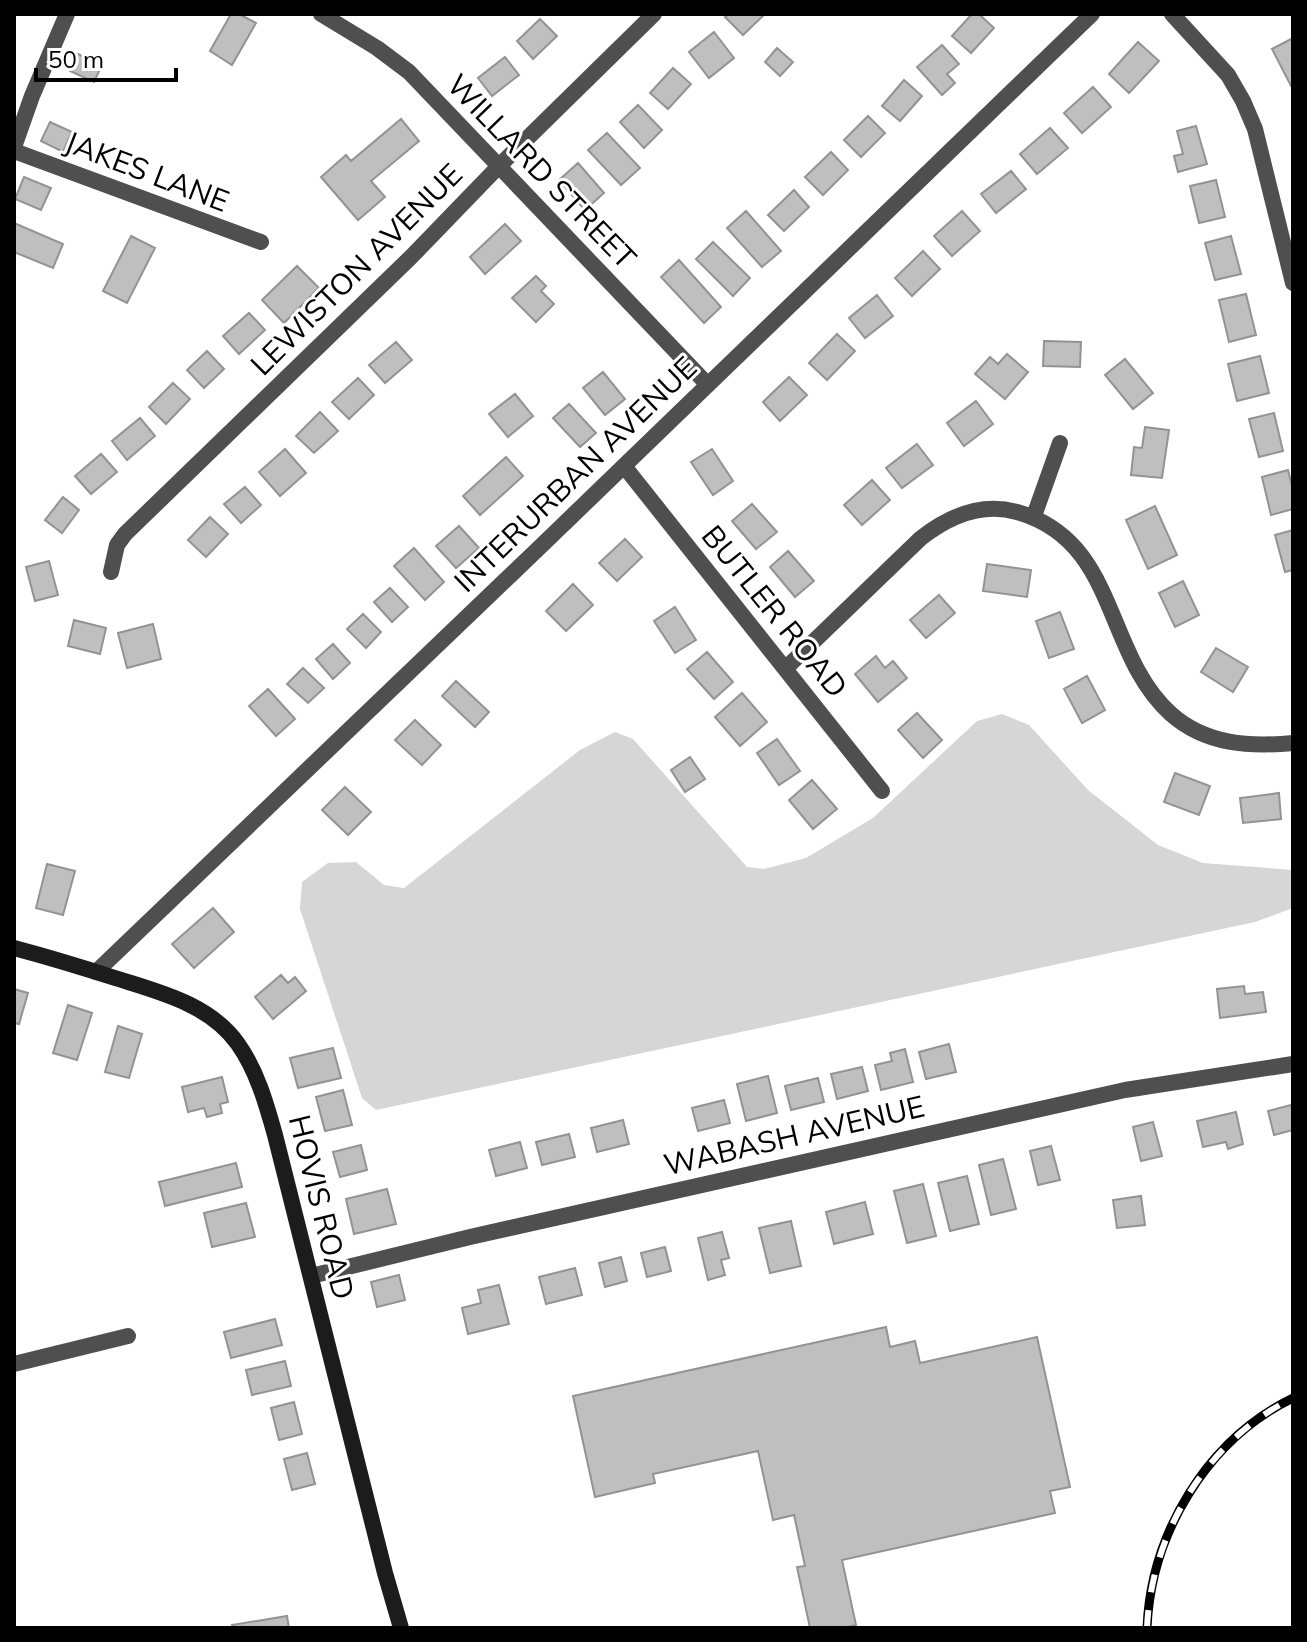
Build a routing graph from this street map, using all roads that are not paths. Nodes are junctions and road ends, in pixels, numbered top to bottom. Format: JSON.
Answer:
{"nodes":[{"id":1,"x":67,"y":14,"type":"edge"},
{"id":2,"x":321,"y":14,"type":"edge"},
{"id":3,"x":654,"y":14,"type":"edge"},
{"id":4,"x":1092,"y":14,"type":"edge"},
{"id":5,"x":1172,"y":14,"type":"edge"},
{"id":6,"x":14,"y":149,"type":"edge"},
{"id":7,"x":499,"y":166,"type":"junction"},
{"id":8,"x":261,"y":242,"type":"dead end"},
{"id":9,"x":1293,"y":283,"type":"edge"},
{"id":10,"x":708,"y":385,"type":"junction"},
{"id":11,"x":1060,"y":443,"type":"dead end"},
{"id":12,"x":624,"y":466,"type":"junction"},
{"id":13,"x":1034,"y":516,"type":"junction"},
{"id":14,"x":111,"y":572,"type":"dead end"},
{"id":15,"x":785,"y":669,"type":"junction"},
{"id":16,"x":1293,"y":743,"type":"edge"},
{"id":17,"x":882,"y":791,"type":"dead end"},
{"id":18,"x":14,"y":948,"type":"edge"},
{"id":19,"x":96,"y":972,"type":"junction"},
{"id":20,"x":1293,"y":1064,"type":"edge"},
{"id":21,"x":311,"y":1276,"type":"junction"},
{"id":22,"x":128,"y":1336,"type":"dead end"},
{"id":23,"x":14,"y":1364,"type":"edge"},
{"id":24,"x":401,"y":1628,"type":"edge"}],
"edges":[{"from":1,"to":6,"type":"street"},
{"from":2,"to":7,"type":"street","name":"WILLARD STREET"},
{"from":3,"to":7,"type":"street","name":"LEWISTON AVENUE"},
{"from":4,"to":10,"type":"street","name":"INTERURBAN AVENUE"},
{"from":5,"to":9,"type":"street"},
{"from":6,"to":8,"type":"street","name":"JAKES LANE"},
{"from":7,"to":10,"type":"street","name":"WILLARD STREET"},
{"from":7,"to":14,"type":"street","name":"LEWISTON AVENUE"},
{"from":10,"to":12,"type":"street","name":"INTERURBAN AVENUE"},
{"from":11,"to":13,"type":"street"},
{"from":12,"to":15,"type":"street","name":"BUTLER ROAD"},
{"from":12,"to":19,"type":"street","name":"INTERURBAN AVENUE"},
{"from":13,"to":15,"type":"street"},
{"from":13,"to":16,"type":"street"},
{"from":15,"to":17,"type":"street","name":"BUTLER ROAD"},
{"from":18,"to":19,"type":"street","name":"HOVIS ROAD"},
{"from":19,"to":21,"type":"street","name":"HOVIS ROAD"},
{"from":20,"to":21,"type":"street","name":"WABASH AVENUE"},
{"from":21,"to":24,"type":"street","name":"HOVIS ROAD"},
{"from":22,"to":23,"type":"street"}]}
